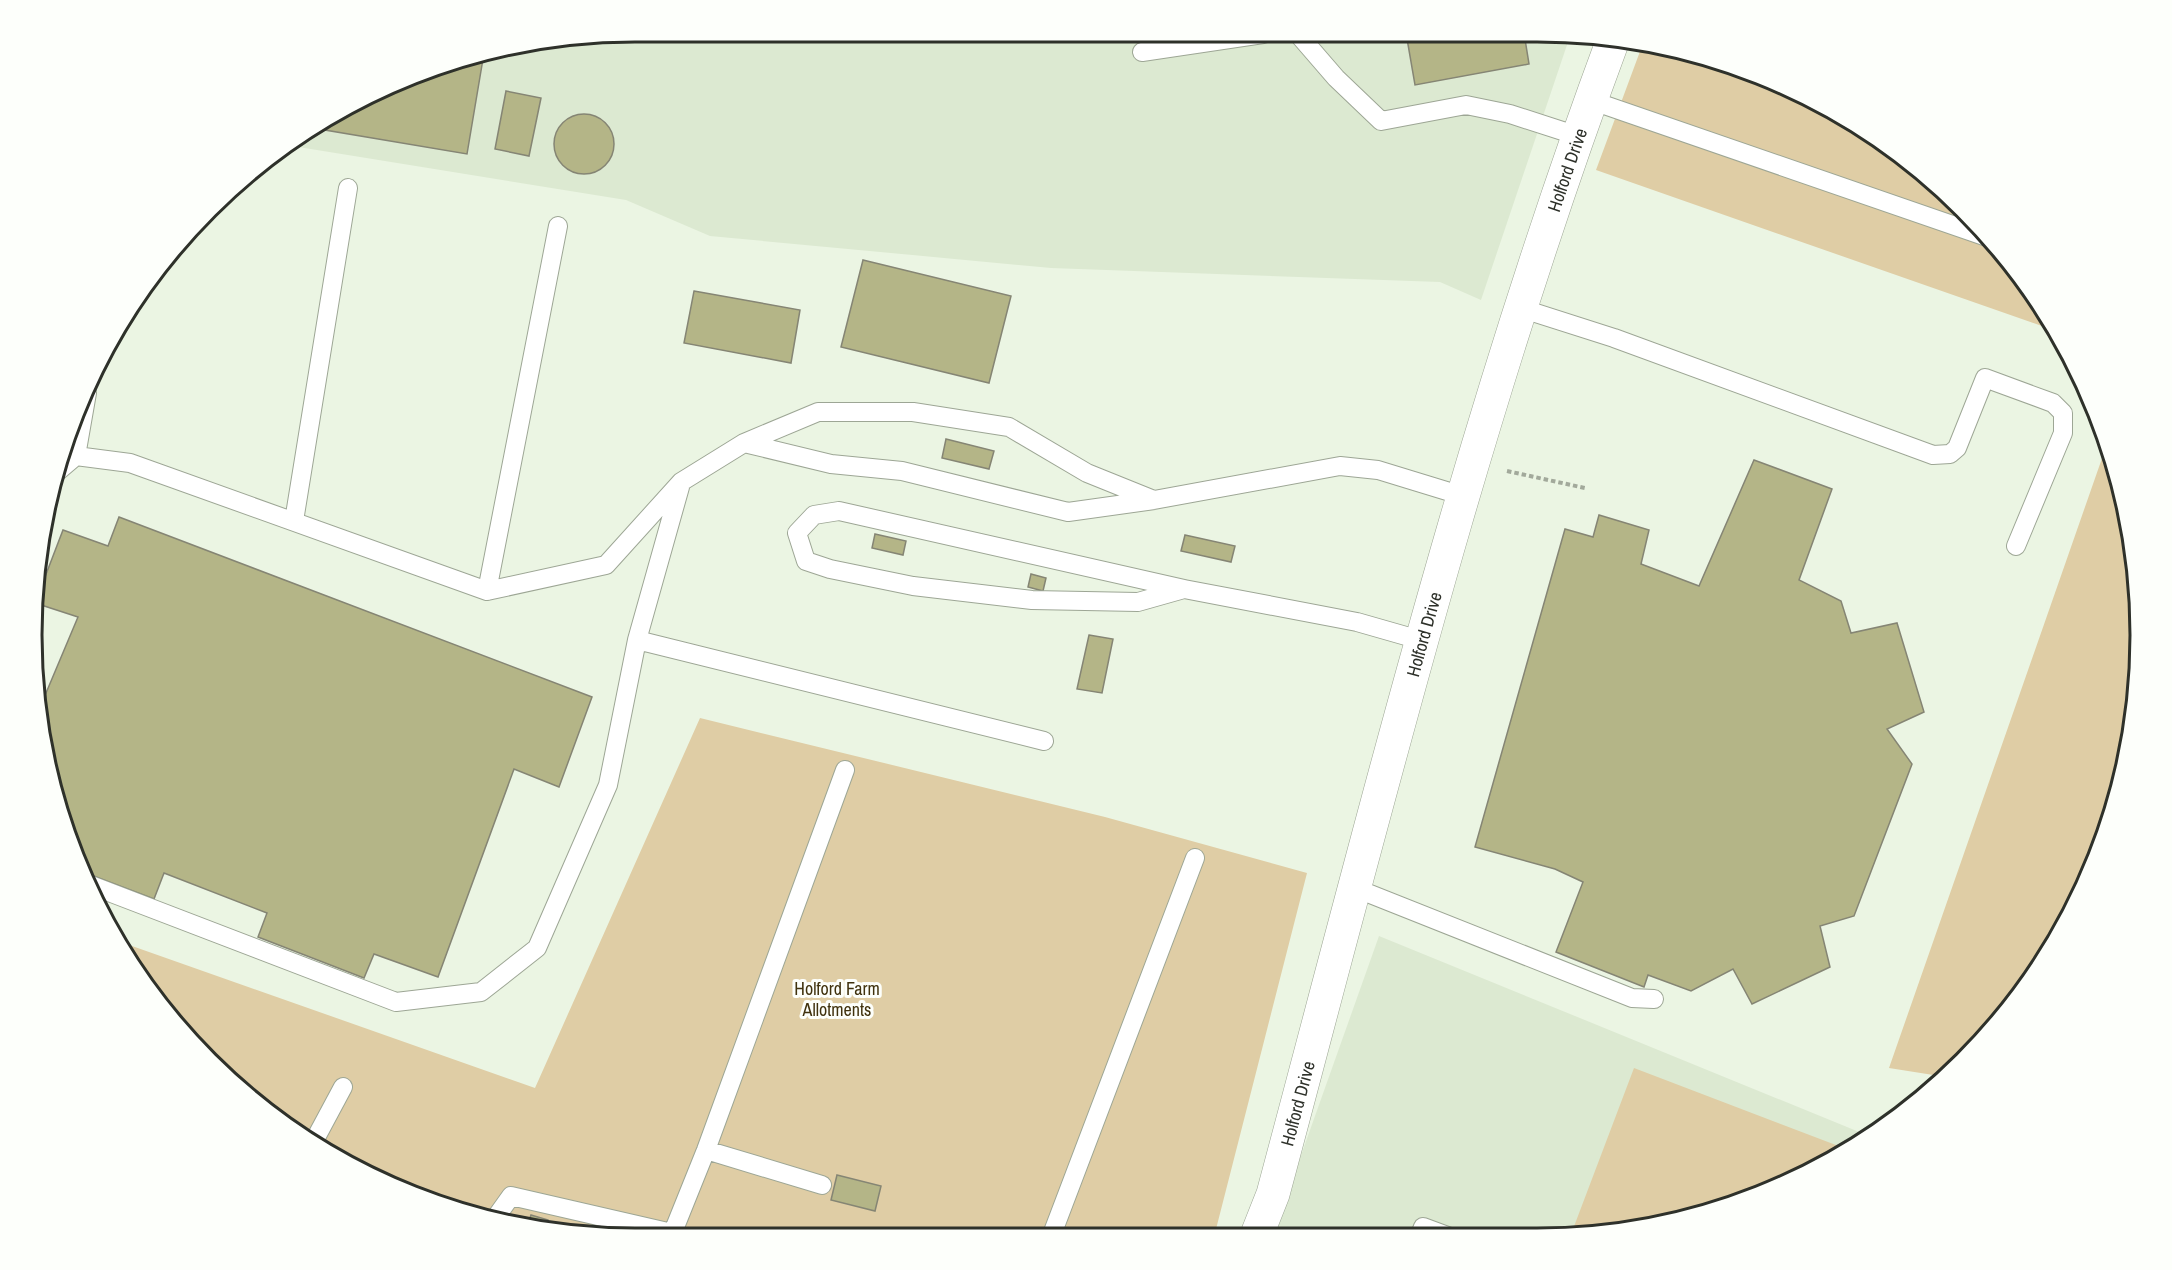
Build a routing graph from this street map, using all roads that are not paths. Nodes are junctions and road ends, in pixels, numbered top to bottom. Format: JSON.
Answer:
{"nodes":[{"id":1,"x":1209,"y":42,"type":"edge"},
{"id":2,"x":1305,"y":42,"type":"edge"},
{"id":3,"x":1610,"y":47,"type":"edge"},
{"id":4,"x":1142,"y":52,"type":"dead end"},
{"id":5,"x":1590,"y":100,"type":"junction"},
{"id":6,"x":1578,"y":136,"type":"junction"},
{"id":7,"x":348,"y":188,"type":"dead end"},
{"id":8,"x":558,"y":226,"type":"dead end"},
{"id":9,"x":1971,"y":231,"type":"edge"},
{"id":10,"x":1520,"y":308,"type":"junction"},
{"id":11,"x":82,"y":420,"type":"edge"},
{"id":12,"x":744,"y":443,"type":"junction"},
{"id":13,"x":76,"y":456,"type":"junction"},
{"id":14,"x":67,"y":463,"type":"edge"},
{"id":15,"x":681,"y":482,"type":"junction"},
{"id":16,"x":1463,"y":496,"type":"junction"},
{"id":17,"x":1154,"y":500,"type":"junction"},
{"id":18,"x":294,"y":521,"type":"junction"},
{"id":19,"x":2016,"y":546,"type":"dead end"},
{"id":20,"x":1184,"y":589,"type":"junction"},
{"id":21,"x":487,"y":591,"type":"junction"},
{"id":22,"x":637,"y":640,"type":"junction"},
{"id":23,"x":1420,"y":640,"type":"junction"},
{"id":24,"x":1044,"y":741,"type":"dead end"},
{"id":25,"x":845,"y":770,"type":"dead end"},
{"id":26,"x":1195,"y":858,"type":"dead end"},
{"id":27,"x":99,"y":888,"type":"edge"},
{"id":28,"x":1355,"y":888,"type":"junction"},
{"id":29,"x":1654,"y":999,"type":"dead end"},
{"id":30,"x":342,"y":1087,"type":"dead end"},
{"id":31,"x":317,"y":1135,"type":"edge"},
{"id":32,"x":706,"y":1150,"type":"junction"},
{"id":33,"x":822,"y":1185,"type":"dead end"},
{"id":34,"x":499,"y":1212,"type":"edge"},
{"id":35,"x":643,"y":1228,"type":"edge"},
{"id":36,"x":675,"y":1228,"type":"edge"},
{"id":37,"x":1054,"y":1228,"type":"edge"},
{"id":38,"x":1260,"y":1228,"type":"edge"}],
"edges":[{"from":1,"to":4,"type":"lane"},
{"from":2,"to":6,"type":"lane"},
{"from":3,"to":5,"type":"street","name":"Holford Drive"},
{"from":5,"to":6,"type":"street","name":"Holford Drive"},
{"from":5,"to":9,"type":"lane"},
{"from":6,"to":10,"type":"street","name":"Holford Drive"},
{"from":7,"to":18,"type":"lane"},
{"from":8,"to":21,"type":"lane"},
{"from":10,"to":16,"type":"street","name":"Holford Drive"},
{"from":10,"to":19,"type":"lane"},
{"from":11,"to":13,"type":"lane"},
{"from":12,"to":15,"type":"lane"},
{"from":12,"to":17,"type":"lane"},
{"from":12,"to":17,"type":"lane"},
{"from":13,"to":14,"type":"lane"},
{"from":13,"to":18,"type":"lane"},
{"from":15,"to":21,"type":"lane"},
{"from":15,"to":22,"type":"lane"},
{"from":16,"to":17,"type":"lane"},
{"from":16,"to":23,"type":"street","name":"Holford Drive"},
{"from":18,"to":21,"type":"lane"},
{"from":20,"to":20,"type":"lane"},
{"from":20,"to":23,"type":"lane"},
{"from":22,"to":24,"type":"lane"},
{"from":22,"to":27,"type":"lane"},
{"from":23,"to":28,"type":"street","name":"Holford Drive"},
{"from":25,"to":32,"type":"lane"},
{"from":26,"to":37,"type":"lane"},
{"from":28,"to":29,"type":"lane"},
{"from":28,"to":38,"type":"street","name":"Holford Drive"},
{"from":30,"to":31,"type":"lane"},
{"from":32,"to":33,"type":"lane"},
{"from":32,"to":36,"type":"lane"},
{"from":34,"to":35,"type":"lane"}]}
